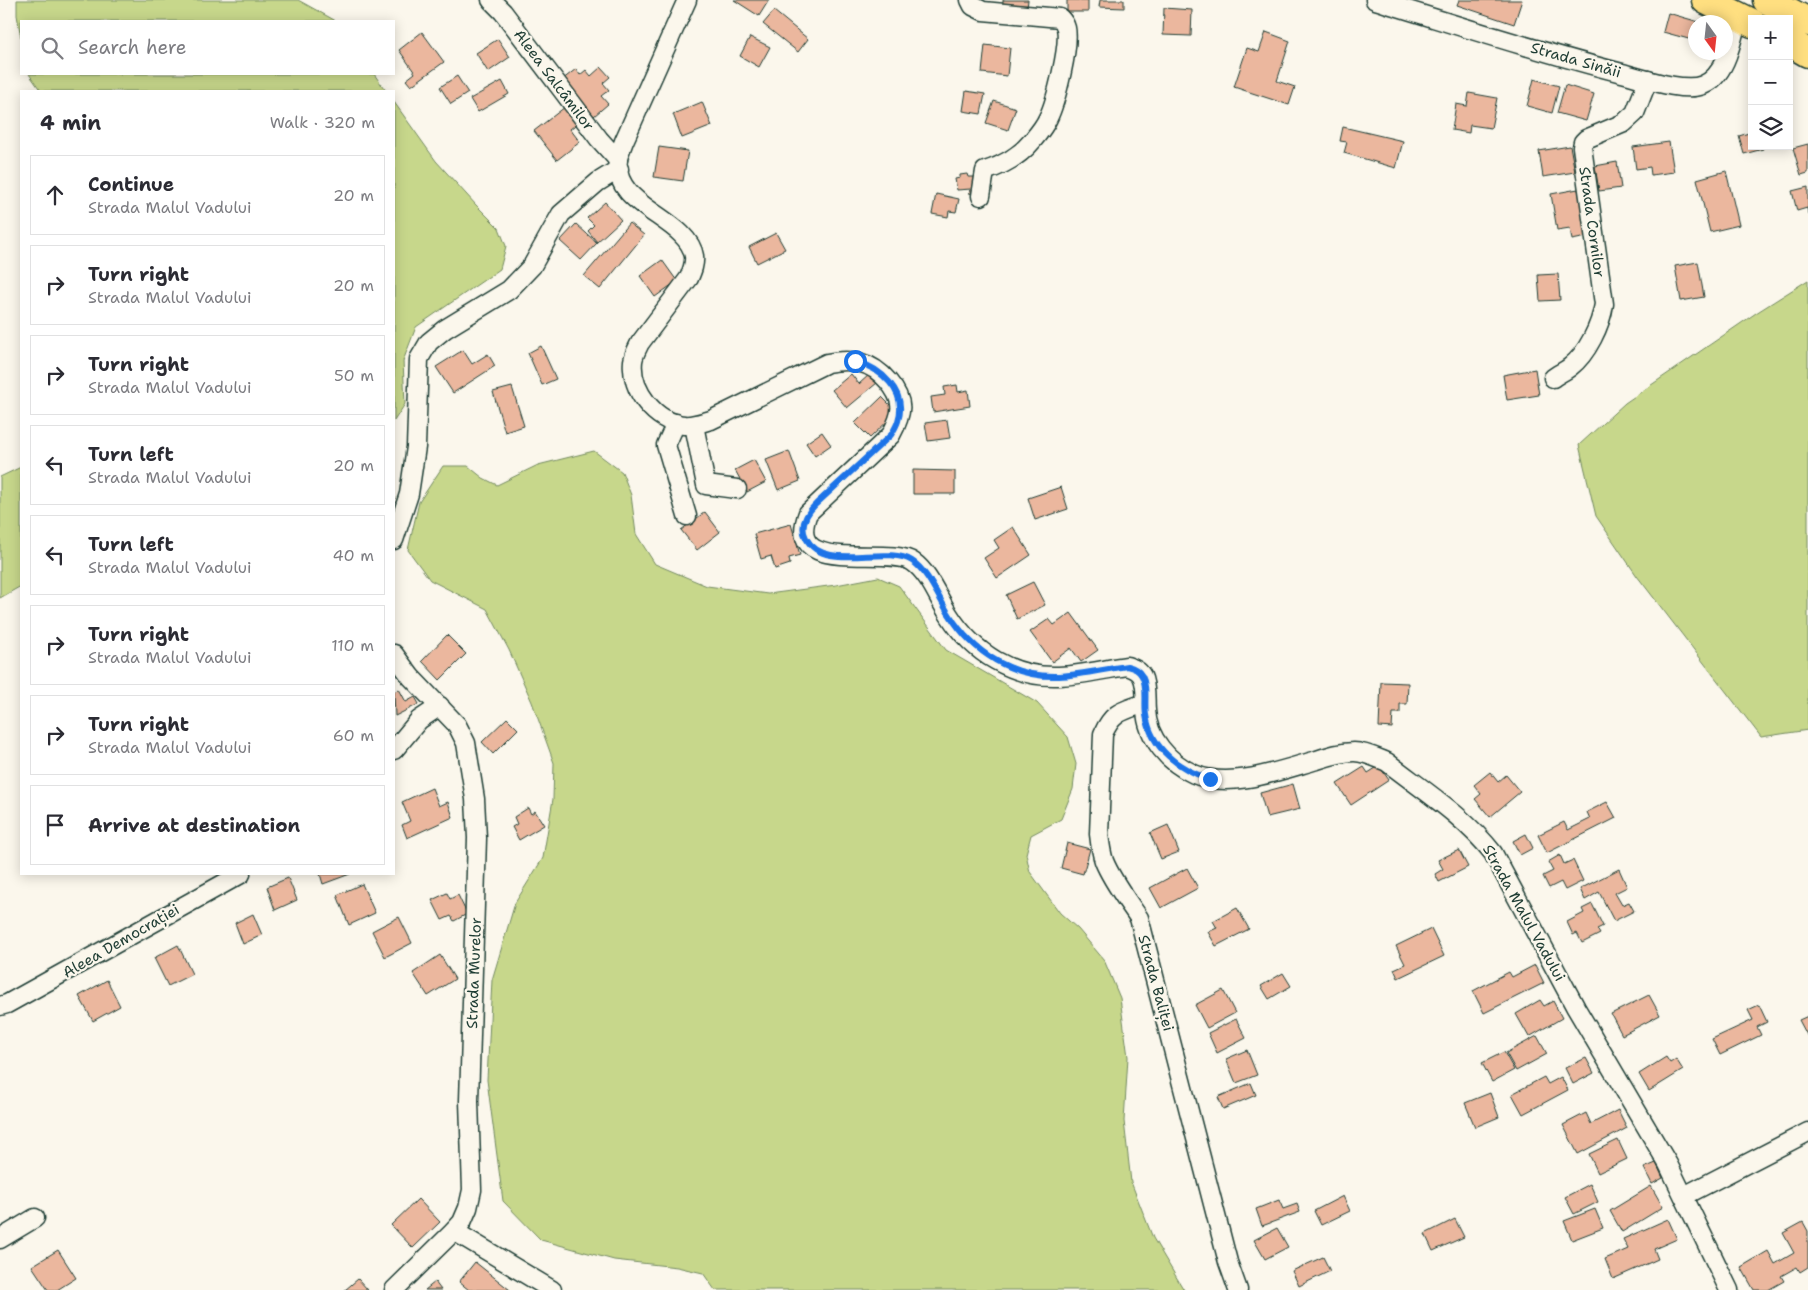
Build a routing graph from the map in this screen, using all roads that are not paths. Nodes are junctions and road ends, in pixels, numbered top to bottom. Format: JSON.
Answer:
{"nodes":[{"id":1,"x":491,"y":0,"type":"edge"},
{"id":2,"x":687,"y":0,"type":"edge"},
{"id":3,"x":970,"y":0,"type":"edge"},
{"id":4,"x":1375,"y":0,"type":"edge"},
{"id":5,"x":1706,"y":0,"type":"edge"},
{"id":6,"x":1766,"y":0,"type":"edge"},
{"id":7,"x":1802,"y":0,"type":"edge"},
{"id":8,"x":1808,"y":3,"type":"edge"},
{"id":9,"x":1745,"y":20,"type":"edge"},
{"id":10,"x":1808,"y":22,"type":"edge"},
{"id":11,"x":1793,"y":44,"type":"edge"},
{"id":12,"x":1808,"y":53,"type":"edge"},
{"id":13,"x":1648,"y":80,"type":"junction"},
{"id":14,"x":618,"y":165,"type":"junction"},
{"id":15,"x":981,"y":196,"type":"dead end"},
{"id":16,"x":1553,"y":378,"type":"dead end"},
{"id":17,"x":676,"y":423,"type":"junction"},
{"id":18,"x":694,"y":425,"type":"junction"},
{"id":19,"x":737,"y":489,"type":"dead end"},
{"id":20,"x":687,"y":516,"type":"dead end"},
{"id":21,"x":395,"y":537,"type":"edge"},
{"id":22,"x":395,"y":655,"type":"edge"},
{"id":23,"x":1145,"y":703,"type":"junction"},
{"id":24,"x":440,"y":706,"type":"junction"},
{"id":25,"x":395,"y":749,"type":"edge"},
{"id":26,"x":240,"y":875,"type":"edge"},
{"id":27,"x":0,"y":1006,"type":"edge"},
{"id":28,"x":1808,"y":1132,"type":"edge"},
{"id":29,"x":1684,"y":1196,"type":"junction"},
{"id":30,"x":34,"y":1218,"type":"dead end"},
{"id":31,"x":454,"y":1231,"type":"junction"},
{"id":32,"x":0,"y":1239,"type":"edge"},
{"id":33,"x":394,"y":1290,"type":"edge"},
{"id":34,"x":552,"y":1290,"type":"edge"},
{"id":35,"x":1238,"y":1290,"type":"edge"},
{"id":36,"x":1729,"y":1290,"type":"edge"}],
"edges":[{"from":1,"to":14,"type":"street","name":"Aleea Salcâmilor"},
{"from":2,"to":14,"type":"street"},
{"from":3,"to":15,"type":"street"},
{"from":4,"to":13,"type":"street","name":"Strada Sinăii"},
{"from":5,"to":9,"type":"highway"},
{"from":6,"to":10,"type":"highway"},
{"from":7,"to":8,"type":"highway"},
{"from":9,"to":13,"type":"street","name":"Strada Sinăii"},
{"from":11,"to":12,"type":"highway"},
{"from":13,"to":16,"type":"street","name":"Strada Cornilor"},
{"from":14,"to":17,"type":"street","name":"Strada Malul Vadului"},
{"from":14,"to":21,"type":"street"},
{"from":17,"to":18,"type":"street","name":"Strada Malul Vadului"},
{"from":17,"to":20,"type":"street"},
{"from":18,"to":19,"type":"street"},
{"from":18,"to":23,"type":"street","name":"Strada Malul Vadului"},
{"from":22,"to":24,"type":"street","name":"Strada Murelor"},
{"from":23,"to":29,"type":"street","name":"Strada Malul Vadului"},
{"from":23,"to":35,"type":"street","name":"Strada Baliței"},
{"from":24,"to":25,"type":"street"},
{"from":24,"to":31,"type":"street","name":"Strada Murelor"},
{"from":26,"to":27,"type":"street","name":"Aleea Democrației"},
{"from":28,"to":29,"type":"street"},
{"from":29,"to":36,"type":"street","name":"Strada Malul Vadului"},
{"from":30,"to":32,"type":"street"},
{"from":31,"to":33,"type":"street","name":"Strada Murelor"},
{"from":31,"to":34,"type":"street"}]}
